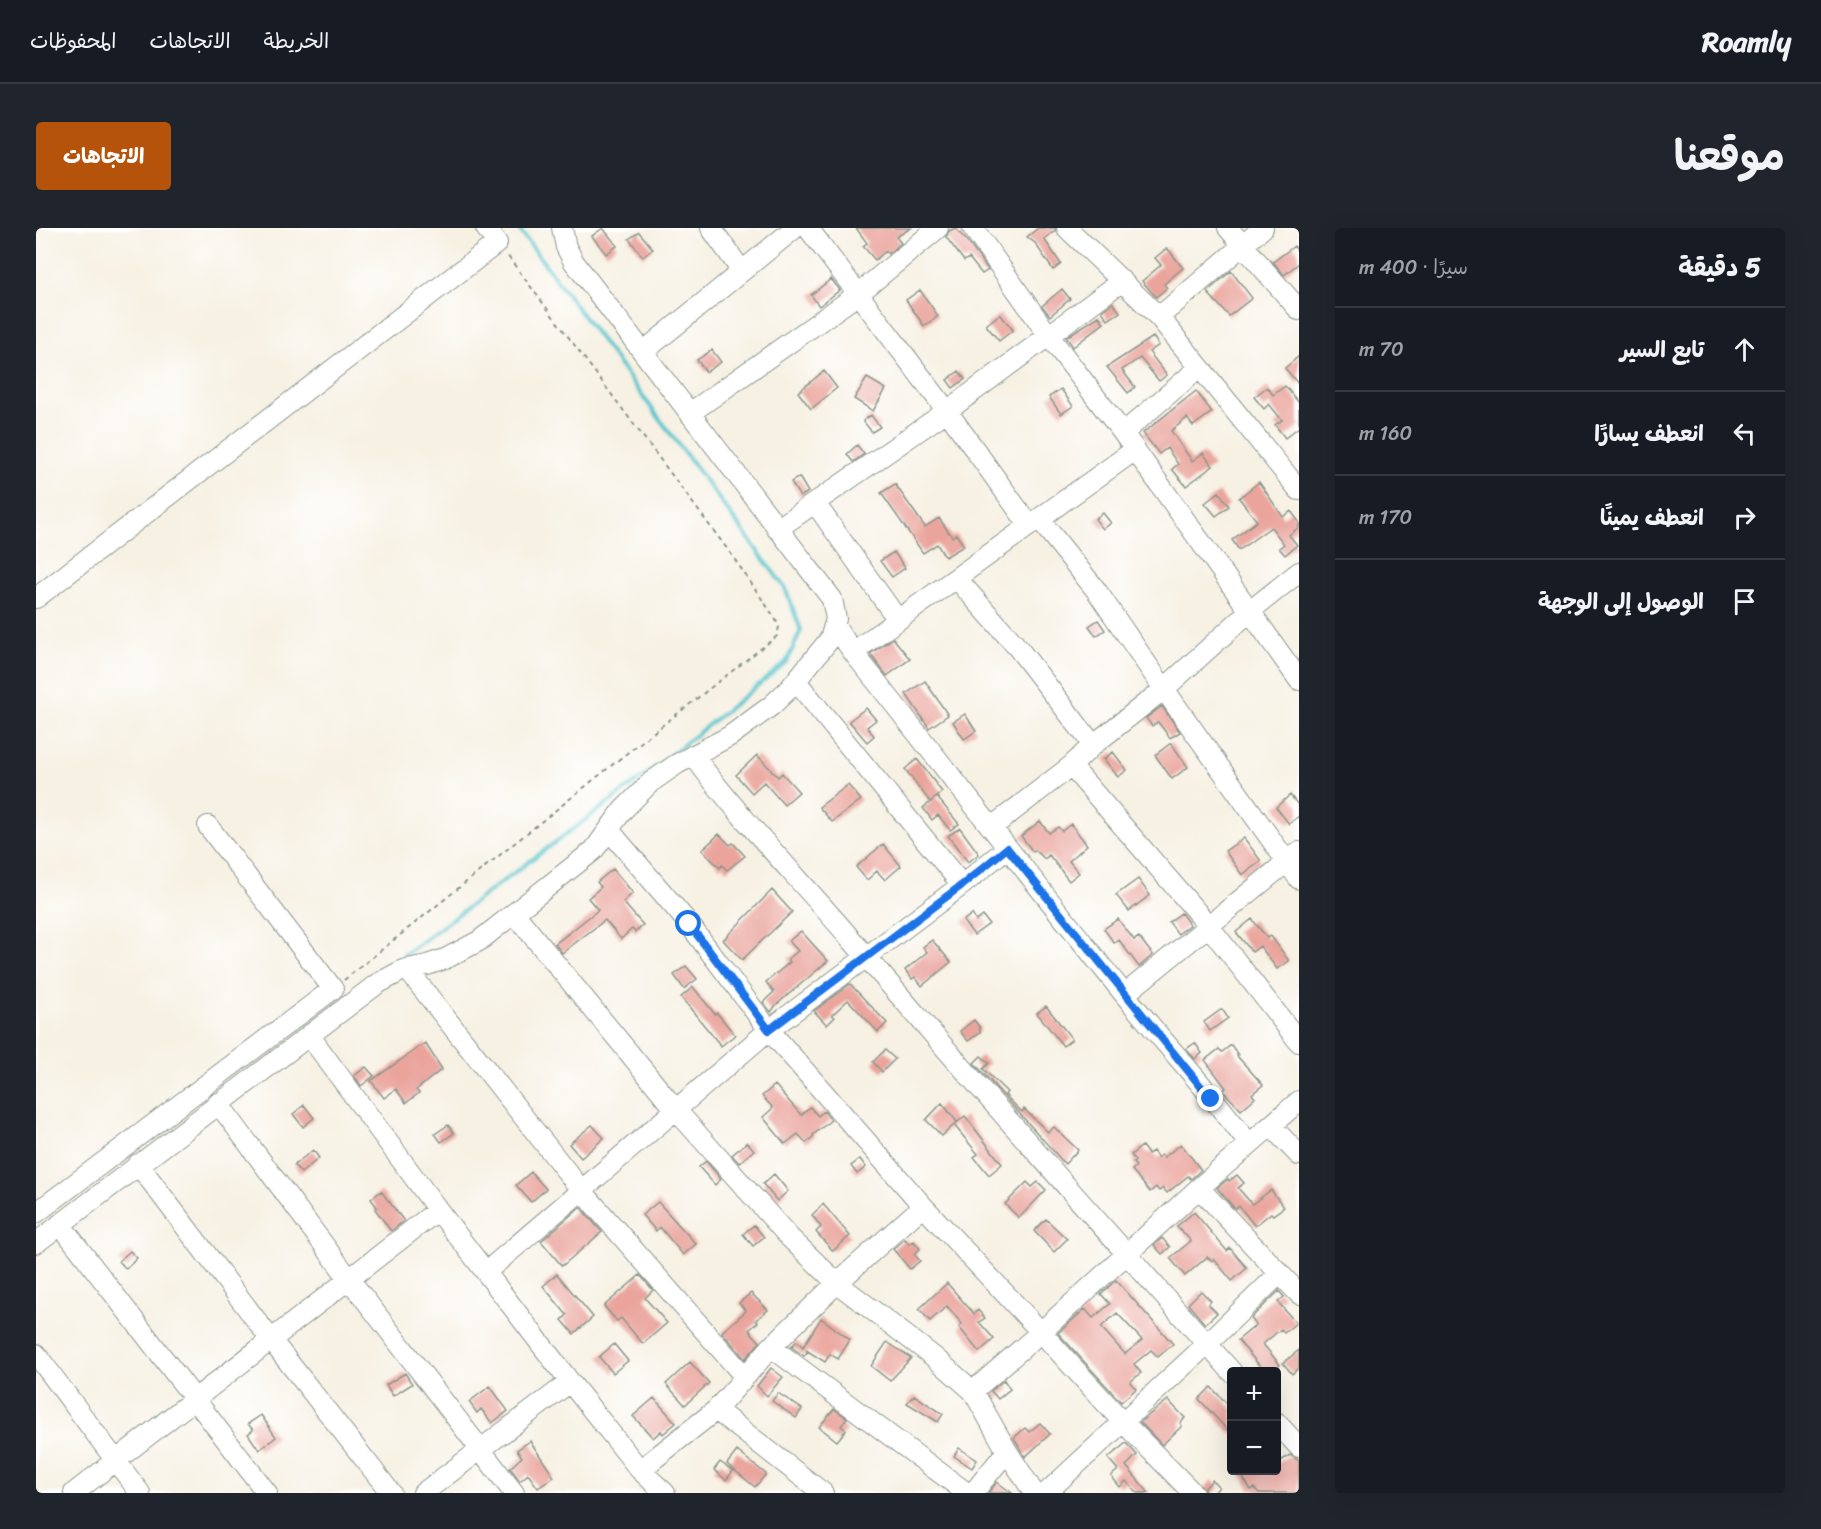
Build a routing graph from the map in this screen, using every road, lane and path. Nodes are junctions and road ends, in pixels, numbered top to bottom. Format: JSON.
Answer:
{"nodes":[{"id":1,"x":562,"y":228,"type":"edge"},
{"id":2,"x":711,"y":228,"type":"edge"},
{"id":3,"x":795,"y":228,"type":"edge"},
{"id":4,"x":808,"y":228,"type":"edge"},
{"id":5,"x":938,"y":228,"type":"edge"},
{"id":6,"x":973,"y":228,"type":"edge"},
{"id":7,"x":1067,"y":228,"type":"edge"},
{"id":8,"x":1228,"y":228,"type":"edge"},
{"id":9,"x":1263,"y":228,"type":"edge"},
{"id":10,"x":492,"y":235,"type":"edge"},
{"id":11,"x":1243,"y":246,"type":"junction"},
{"id":12,"x":741,"y":270,"type":"junction"},
{"id":13,"x":1122,"y":281,"type":"junction"},
{"id":14,"x":857,"y":294,"type":"junction"},
{"id":15,"x":1299,"y":310,"type":"edge"},
{"id":16,"x":1159,"y":317,"type":"junction"},
{"id":17,"x":1049,"y":336,"type":"junction"},
{"id":18,"x":643,"y":352,"type":"junction"},
{"id":19,"x":1199,"y":368,"type":"junction"},
{"id":20,"x":947,"y":411,"type":"junction"},
{"id":21,"x":690,"y":413,"type":"junction"},
{"id":22,"x":1123,"y":433,"type":"junction"},
{"id":23,"x":1135,"y":450,"type":"junction"},
{"id":24,"x":1299,"y":489,"type":"edge"},
{"id":25,"x":815,"y":502,"type":"junction"},
{"id":26,"x":1034,"y":522,"type":"junction"},
{"id":27,"x":777,"y":529,"type":"junction"},
{"id":28,"x":1299,"y":572,"type":"edge"},
{"id":29,"x":957,"y":579,"type":"junction"},
{"id":30,"x":36,"y":598,"type":"edge"},
{"id":31,"x":1250,"y":611,"type":"junction"},
{"id":32,"x":898,"y":620,"type":"junction"},
{"id":33,"x":835,"y":626,"type":"junction"},
{"id":34,"x":853,"y":652,"type":"junction"},
{"id":35,"x":1299,"y":680,"type":"edge"},
{"id":36,"x":796,"y":681,"type":"junction"},
{"id":37,"x":1164,"y":689,"type":"junction"},
{"id":38,"x":1093,"y":745,"type":"junction"},
{"id":39,"x":693,"y":755,"type":"junction"},
{"id":40,"x":1071,"y":766,"type":"junction"},
{"id":41,"x":208,"y":826,"type":"dead end"},
{"id":42,"x":992,"y":827,"type":"junction"},
{"id":43,"x":609,"y":830,"type":"junction"},
{"id":44,"x":1007,"y":848,"type":"junction"},
{"id":45,"x":1293,"y":857,"type":"edge"},
{"id":46,"x":1299,"y":879,"type":"edge"},
{"id":47,"x":962,"y":885,"type":"junction"},
{"id":48,"x":514,"y":913,"type":"junction"},
{"id":49,"x":1208,"y":925,"type":"junction"},
{"id":50,"x":866,"y":956,"type":"junction"},
{"id":51,"x":407,"y":969,"type":"junction"},
{"id":52,"x":333,"y":989,"type":"junction"},
{"id":53,"x":1125,"y":994,"type":"junction"},
{"id":54,"x":769,"y":1030,"type":"junction"},
{"id":55,"x":309,"y":1035,"type":"junction"},
{"id":56,"x":1299,"y":1042,"type":"edge"},
{"id":57,"x":1299,"y":1101,"type":"edge"},
{"id":58,"x":218,"y":1103,"type":"junction"},
{"id":59,"x":676,"y":1110,"type":"junction"},
{"id":60,"x":1272,"y":1126,"type":"junction"},
{"id":61,"x":1249,"y":1144,"type":"junction"},
{"id":62,"x":1299,"y":1155,"type":"edge"},
{"id":63,"x":138,"y":1164,"type":"junction"},
{"id":64,"x":1199,"y":1188,"type":"junction"},
{"id":65,"x":582,"y":1191,"type":"junction"},
{"id":66,"x":923,"y":1206,"type":"junction"},
{"id":67,"x":438,"y":1210,"type":"junction"},
{"id":68,"x":36,"y":1213,"type":"edge"},
{"id":69,"x":60,"y":1224,"type":"junction"},
{"id":70,"x":36,"y":1243,"type":"edge"},
{"id":71,"x":1125,"y":1254,"type":"junction"},
{"id":72,"x":487,"y":1271,"type":"junction"},
{"id":73,"x":1279,"y":1274,"type":"junction"},
{"id":74,"x":350,"y":1280,"type":"junction"},
{"id":75,"x":837,"y":1282,"type":"junction"},
{"id":76,"x":1299,"y":1294,"type":"edge"},
{"id":77,"x":1041,"y":1332,"type":"junction"},
{"id":78,"x":272,"y":1341,"type":"junction"},
{"id":79,"x":1206,"y":1344,"type":"junction"},
{"id":80,"x":771,"y":1347,"type":"junction"},
{"id":81,"x":36,"y":1354,"type":"edge"},
{"id":82,"x":1227,"y":1367,"type":"edge"},
{"id":83,"x":745,"y":1377,"type":"junction"},
{"id":84,"x":570,"y":1382,"type":"junction"},
{"id":85,"x":973,"y":1390,"type":"junction"},
{"id":86,"x":194,"y":1400,"type":"junction"},
{"id":87,"x":716,"y":1410,"type":"junction"},
{"id":88,"x":1122,"y":1421,"type":"junction"},
{"id":89,"x":1281,"y":1427,"type":"edge"},
{"id":90,"x":1299,"y":1447,"type":"edge"},
{"id":91,"x":481,"y":1449,"type":"junction"},
{"id":92,"x":1007,"y":1451,"type":"junction"},
{"id":93,"x":114,"y":1461,"type":"junction"},
{"id":94,"x":640,"y":1470,"type":"junction"},
{"id":95,"x":74,"y":1493,"type":"edge"},
{"id":96,"x":140,"y":1493,"type":"edge"},
{"id":97,"x":267,"y":1493,"type":"edge"},
{"id":98,"x":391,"y":1493,"type":"edge"},
{"id":99,"x":423,"y":1493,"type":"edge"},
{"id":100,"x":514,"y":1493,"type":"edge"},
{"id":101,"x":665,"y":1493,"type":"edge"},
{"id":102,"x":823,"y":1493,"type":"edge"},
{"id":103,"x":967,"y":1493,"type":"edge"},
{"id":104,"x":973,"y":1493,"type":"edge"},
{"id":105,"x":1034,"y":1493,"type":"edge"},
{"id":106,"x":1046,"y":1493,"type":"edge"},
{"id":107,"x":1193,"y":1493,"type":"edge"}],
"edges":[{"from":1,"to":18,"type":"street"},
{"from":2,"to":12,"type":"street"},
{"from":3,"to":12,"type":"street"},
{"from":4,"to":14,"type":"street"},
{"from":5,"to":14,"type":"street"},
{"from":6,"to":17,"type":"street"},
{"from":7,"to":13,"type":"street"},
{"from":8,"to":11,"type":"street"},
{"from":9,"to":11,"type":"street"},
{"from":10,"to":30,"type":"street"},
{"from":10,"to":52,"type":"path"},
{"from":11,"to":15,"type":"street"},
{"from":11,"to":16,"type":"street"},
{"from":12,"to":18,"type":"street"},
{"from":13,"to":16,"type":"street"},
{"from":13,"to":17,"type":"street"},
{"from":14,"to":20,"type":"street"},
{"from":14,"to":21,"type":"street"},
{"from":16,"to":19,"type":"street"},
{"from":17,"to":20,"type":"street"},
{"from":17,"to":22,"type":"street"},
{"from":18,"to":21,"type":"street"},
{"from":19,"to":22,"type":"street"},
{"from":19,"to":24,"type":"street"},
{"from":20,"to":25,"type":"street"},
{"from":20,"to":26,"type":"street"},
{"from":21,"to":27,"type":"street"},
{"from":22,"to":23,"type":"street"},
{"from":23,"to":26,"type":"street"},
{"from":23,"to":31,"type":"street"},
{"from":25,"to":27,"type":"street"},
{"from":25,"to":32,"type":"street"},
{"from":26,"to":29,"type":"street"},
{"from":26,"to":37,"type":"street"},
{"from":27,"to":33,"type":"street"},
{"from":28,"to":31,"type":"street"},
{"from":29,"to":32,"type":"street"},
{"from":29,"to":38,"type":"street"},
{"from":31,"to":35,"type":"street"},
{"from":31,"to":37,"type":"street"},
{"from":32,"to":34,"type":"street"},
{"from":33,"to":34,"type":"street"},
{"from":33,"to":36,"type":"street"},
{"from":34,"to":42,"type":"street"},
{"from":36,"to":39,"type":"street"},
{"from":36,"to":47,"type":"street"},
{"from":37,"to":38,"type":"street"},
{"from":37,"to":45,"type":"street"},
{"from":38,"to":40,"type":"street"},
{"from":39,"to":43,"type":"street"},
{"from":39,"to":50,"type":"street"},
{"from":40,"to":42,"type":"street"},
{"from":40,"to":49,"type":"street"},
{"from":41,"to":52,"type":"street"},
{"from":42,"to":44,"type":"street"},
{"from":43,"to":48,"type":"street"},
{"from":43,"to":54,"type":"street"},
{"from":44,"to":47,"type":"street"},
{"from":44,"to":53,"type":"street"},
{"from":45,"to":46,"type":"street"},
{"from":45,"to":49,"type":"street"},
{"from":47,"to":50,"type":"street"},
{"from":48,"to":51,"type":"street"},
{"from":48,"to":59,"type":"street"},
{"from":49,"to":53,"type":"street"},
{"from":49,"to":56,"type":"street"},
{"from":50,"to":54,"type":"street"},
{"from":50,"to":71,"type":"street"},
{"from":51,"to":55,"type":"street"},
{"from":51,"to":65,"type":"street"},
{"from":52,"to":68,"type":"street"},
{"from":53,"to":61,"type":"street"},
{"from":54,"to":59,"type":"street"},
{"from":54,"to":66,"type":"street"},
{"from":55,"to":58,"type":"street"},
{"from":55,"to":67,"type":"street"},
{"from":57,"to":60,"type":"street"},
{"from":58,"to":63,"type":"street"},
{"from":58,"to":74,"type":"street"},
{"from":59,"to":65,"type":"street"},
{"from":59,"to":75,"type":"street"},
{"from":60,"to":61,"type":"street"},
{"from":60,"to":62,"type":"street"},
{"from":61,"to":64,"type":"street"},
{"from":63,"to":69,"type":"street"},
{"from":63,"to":78,"type":"street"},
{"from":64,"to":71,"type":"street"},
{"from":64,"to":73,"type":"street"},
{"from":65,"to":72,"type":"street"},
{"from":65,"to":83,"type":"street"},
{"from":66,"to":75,"type":"street"},
{"from":66,"to":77,"type":"street"},
{"from":67,"to":72,"type":"street"},
{"from":67,"to":74,"type":"street"},
{"from":69,"to":70,"type":"street"},
{"from":69,"to":86,"type":"street"},
{"from":71,"to":77,"type":"street"},
{"from":71,"to":79,"type":"street"},
{"from":72,"to":84,"type":"street"},
{"from":73,"to":76,"type":"street"},
{"from":73,"to":79,"type":"street"},
{"from":74,"to":78,"type":"street"},
{"from":74,"to":91,"type":"street"},
{"from":75,"to":80,"type":"street"},
{"from":75,"to":85,"type":"street"},
{"from":77,"to":85,"type":"street"},
{"from":77,"to":88,"type":"street"},
{"from":78,"to":86,"type":"street"},
{"from":78,"to":98,"type":"street"},
{"from":79,"to":82,"type":"street"},
{"from":79,"to":88,"type":"street"},
{"from":80,"to":83,"type":"street"},
{"from":80,"to":103,"type":"street"},
{"from":81,"to":93,"type":"street"},
{"from":83,"to":87,"type":"street"},
{"from":84,"to":91,"type":"street"},
{"from":84,"to":94,"type":"street"},
{"from":85,"to":92,"type":"street"},
{"from":86,"to":93,"type":"street"},
{"from":86,"to":97,"type":"street"},
{"from":87,"to":94,"type":"street"},
{"from":87,"to":102,"type":"street"},
{"from":88,"to":106,"type":"street"},
{"from":88,"to":107,"type":"street"},
{"from":89,"to":90,"type":"street"},
{"from":91,"to":99,"type":"street"},
{"from":91,"to":100,"type":"street"},
{"from":92,"to":104,"type":"street"},
{"from":92,"to":105,"type":"street"},
{"from":93,"to":95,"type":"street"},
{"from":93,"to":96,"type":"street"},
{"from":94,"to":101,"type":"street"}]}
